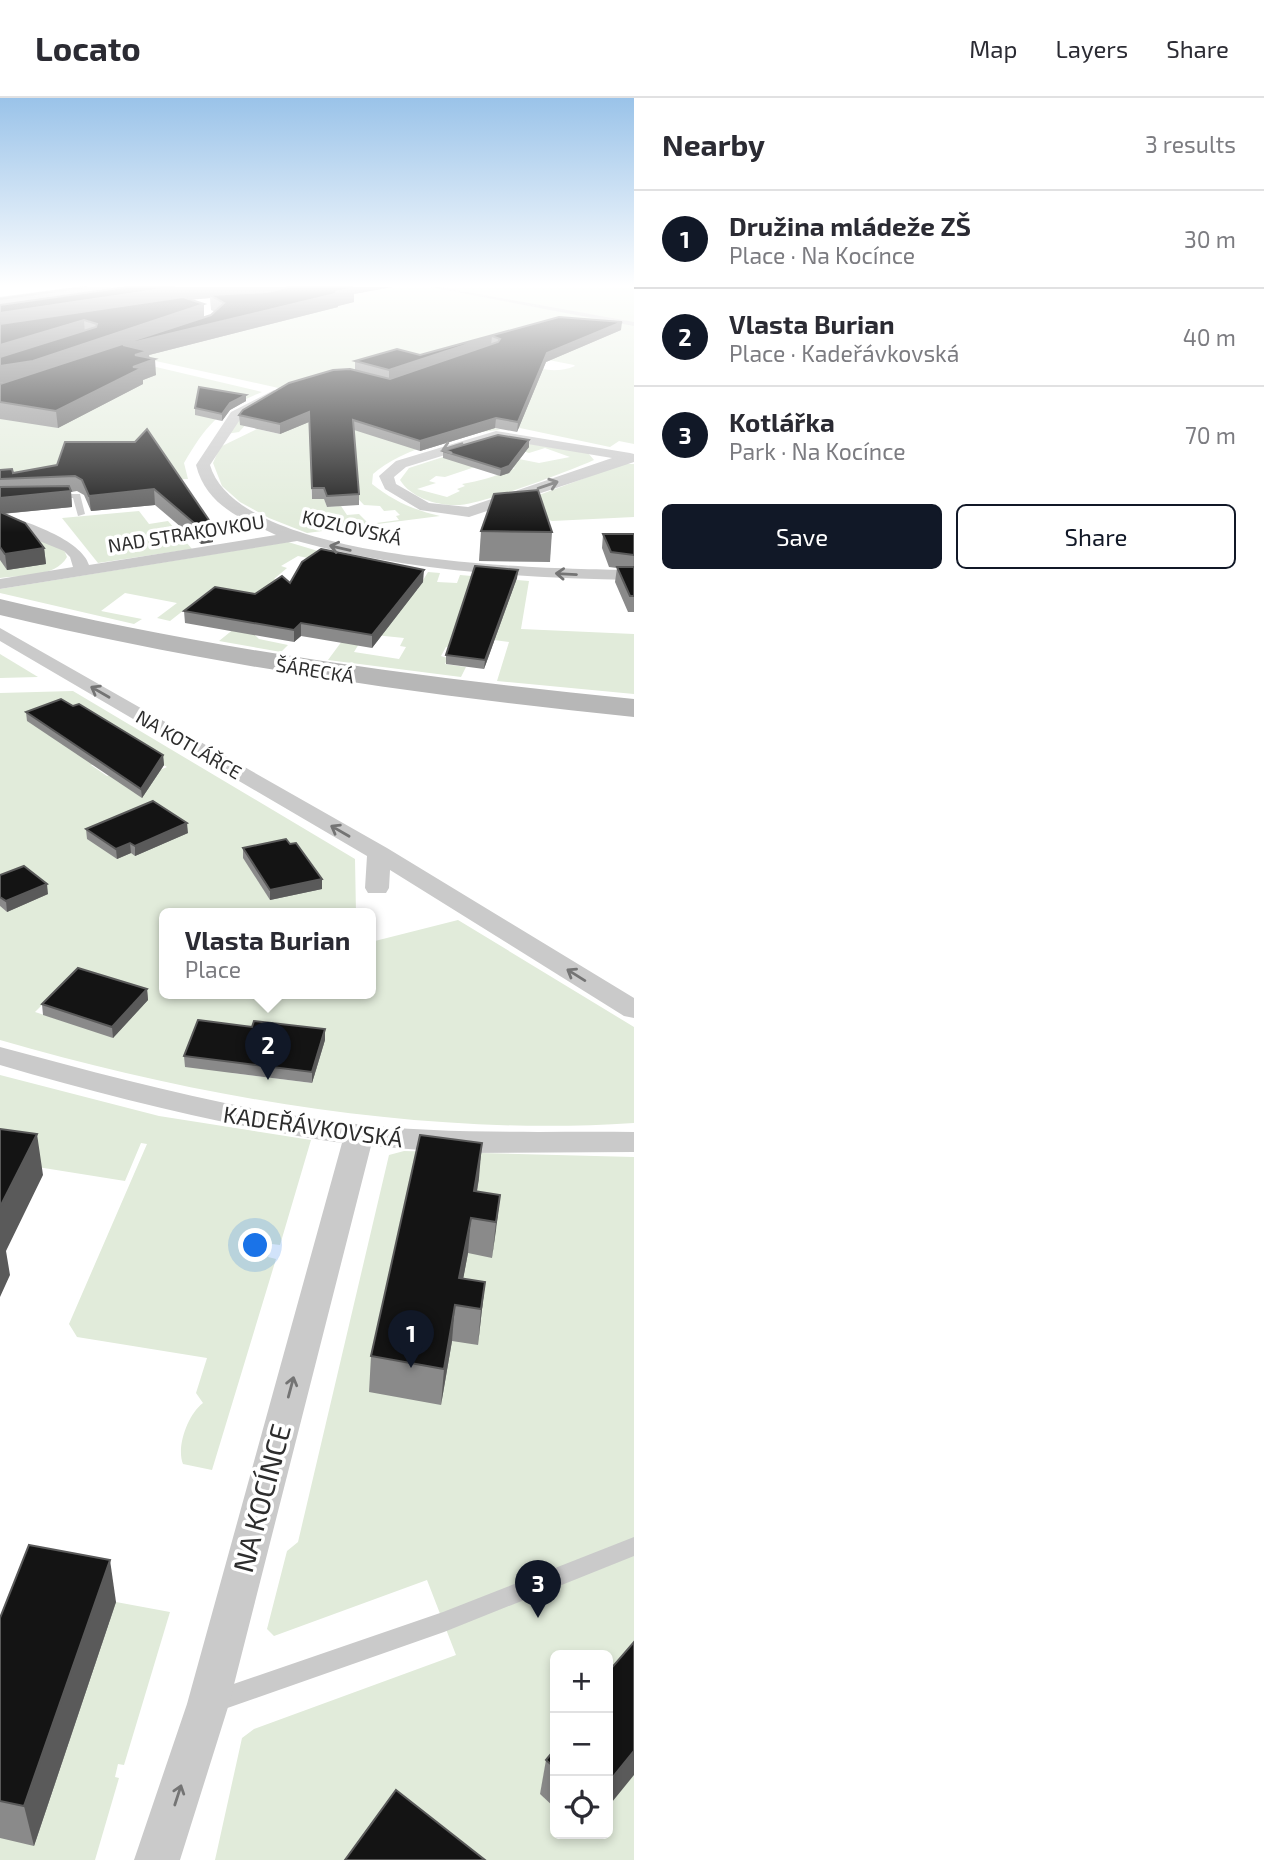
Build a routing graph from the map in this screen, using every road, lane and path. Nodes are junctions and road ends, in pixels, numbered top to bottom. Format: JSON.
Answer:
{"nodes":[{"id":1,"x":282,"y":390,"type":"edge"},
{"id":2,"x":632,"y":457,"type":"edge"},
{"id":3,"x":38,"y":497,"type":"edge"},
{"id":4,"x":81,"y":514,"type":"dead end"},
{"id":5,"x":0,"y":519,"type":"edge"},
{"id":6,"x":296,"y":537,"type":"junction"},
{"id":7,"x":82,"y":570,"type":"junction"},
{"id":8,"x":634,"y":575,"type":"edge"},
{"id":9,"x":0,"y":584,"type":"edge"},
{"id":10,"x":0,"y":607,"type":"edge"},
{"id":11,"x":0,"y":633,"type":"edge"},
{"id":12,"x":634,"y":708,"type":"edge"},
{"id":13,"x":379,"y":853,"type":"junction"},
{"id":14,"x":377,"y":888,"type":"dead end"},
{"id":15,"x":634,"y":1010,"type":"edge"},
{"id":16,"x":0,"y":1056,"type":"edge"},
{"id":17,"x":359,"y":1135,"type":"junction"},
{"id":18,"x":634,"y":1142,"type":"edge"},
{"id":19,"x":634,"y":1546,"type":"edge"},
{"id":20,"x":208,"y":1704,"type":"junction"},
{"id":21,"x":156,"y":1860,"type":"edge"}],
"edges":[{"from":1,"to":6,"type":"street","name":"KOZLOVSKÁ"},
{"from":2,"to":2,"type":"street","one_way":true},
{"from":3,"to":4,"type":"lane"},
{"from":5,"to":7,"type":"street","name":"NAD STRAKOVKOU"},
{"from":6,"to":7,"type":"street","name":"NAD STRAKOVKOU"},
{"from":8,"to":6,"type":"street","name":"KOZLOVSKÁ","one_way":true},
{"from":7,"to":9,"type":"street","name":"NAD STRAKOVKOU"},
{"from":10,"to":12,"type":"street","name":"ŠÁRECKÁ"},
{"from":13,"to":11,"type":"street","name":"NA KOTLÁŘCE","one_way":true},
{"from":13,"to":14,"type":"street"},
{"from":15,"to":13,"type":"street","name":"NA KOTLÁŘCE","one_way":true},
{"from":16,"to":17,"type":"street","name":"KADEŘÁVKOVSKÁ"},
{"from":17,"to":18,"type":"street","name":"KADEŘÁVKOVSKÁ"},
{"from":20,"to":17,"type":"street","name":"NA KOCÍNCE","one_way":true},
{"from":19,"to":20,"type":"lane"},
{"from":21,"to":20,"type":"street","name":"NA KOCÍNCE","one_way":true}]}
